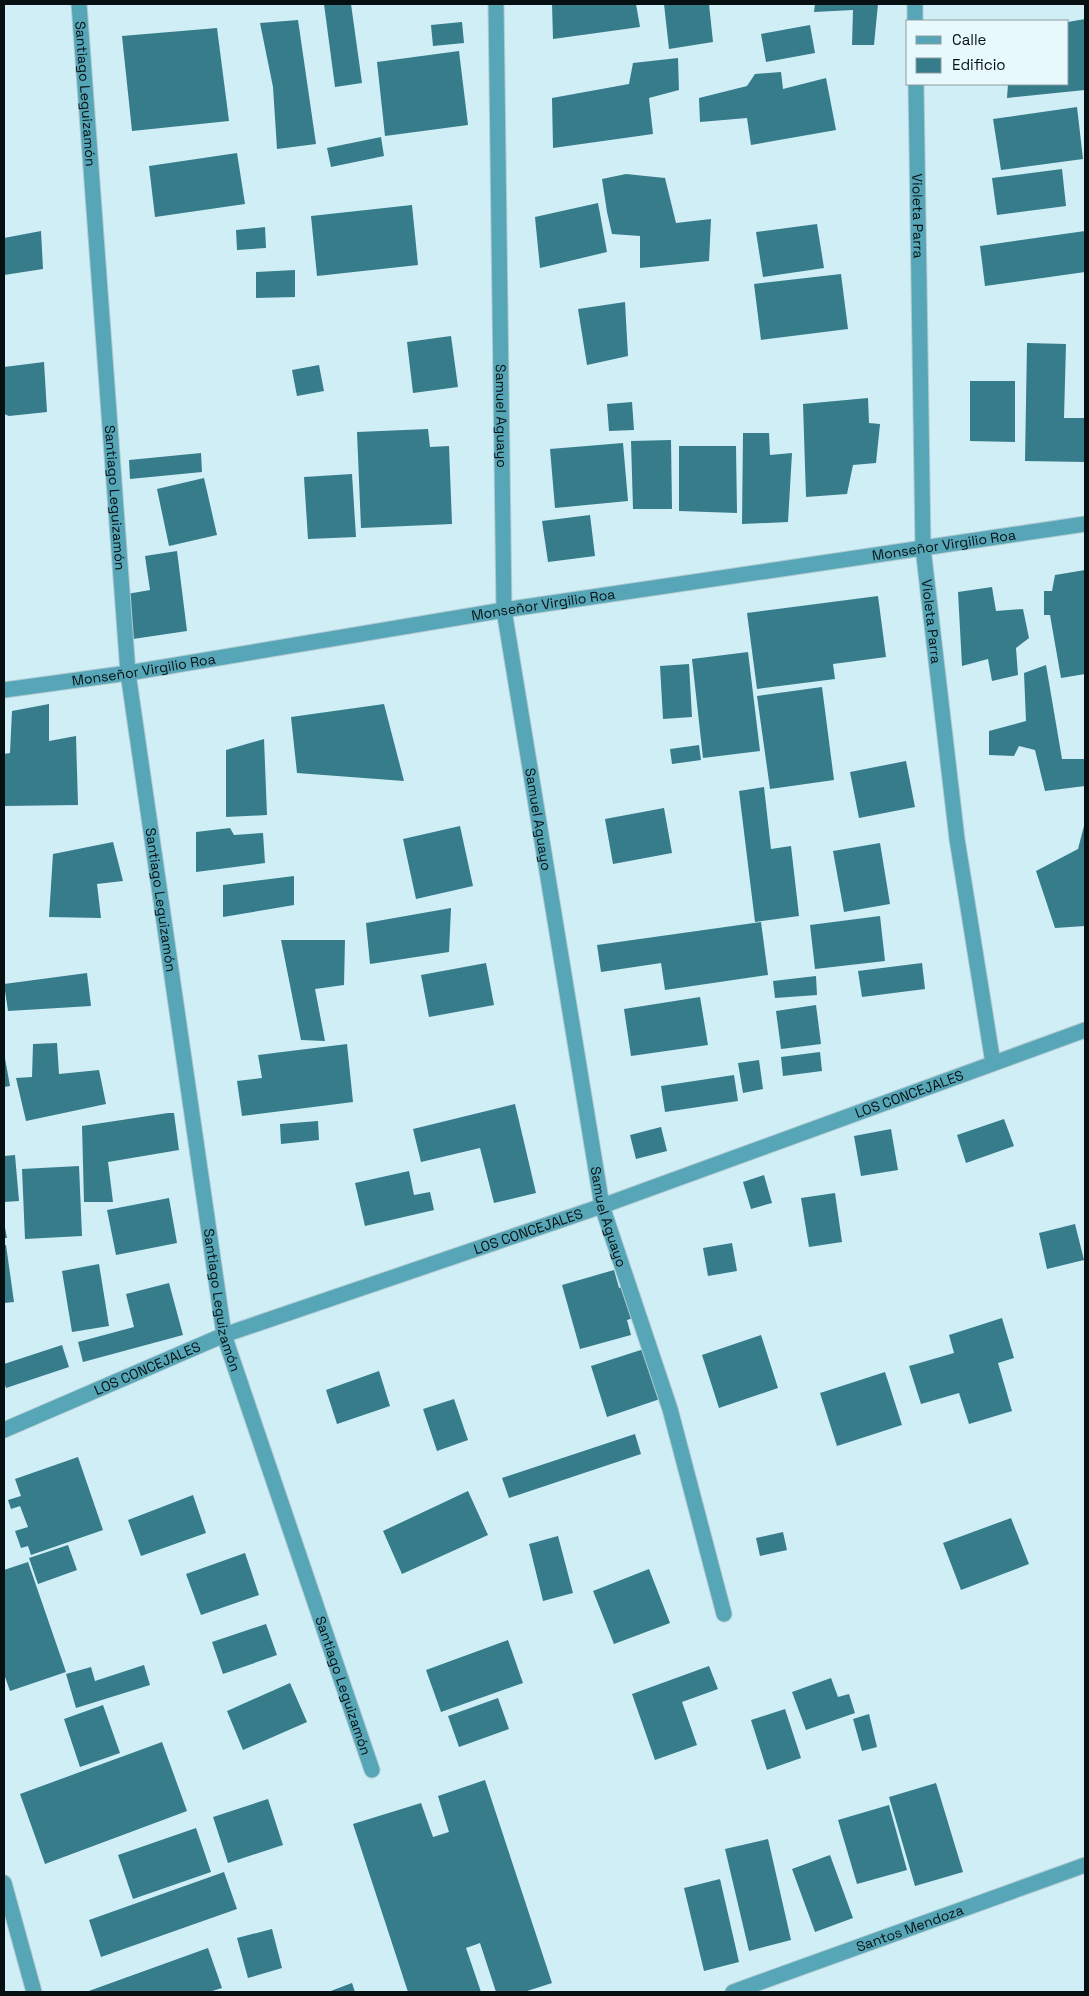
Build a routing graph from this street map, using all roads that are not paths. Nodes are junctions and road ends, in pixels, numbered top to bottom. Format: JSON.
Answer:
{"nodes":[{"id":1,"x":79,"y":4,"type":"edge"},
{"id":2,"x":496,"y":4,"type":"edge"},
{"id":3,"x":915,"y":4,"type":"edge"},
{"id":4,"x":916,"y":20,"type":"edge"},
{"id":5,"x":916,"y":85,"type":"edge"},
{"id":6,"x":1085,"y":524,"type":"edge"},
{"id":7,"x":923,"y":548,"type":"junction"},
{"id":8,"x":504,"y":610,"type":"junction"},
{"id":9,"x":128,"y":673,"type":"junction"},
{"id":10,"x":4,"y":690,"type":"edge"},
{"id":11,"x":1085,"y":1030,"type":"edge"},
{"id":12,"x":993,"y":1063,"type":"junction"},
{"id":13,"x":602,"y":1206,"type":"junction"},
{"id":14,"x":224,"y":1335,"type":"junction"},
{"id":15,"x":4,"y":1430,"type":"edge"},
{"id":16,"x":724,"y":1614,"type":"dead end"},
{"id":17,"x":372,"y":1770,"type":"dead end"},
{"id":18,"x":1085,"y":1865,"type":"edge"},
{"id":19,"x":4,"y":1883,"type":"edge"},
{"id":20,"x":34,"y":1992,"type":"edge"},
{"id":21,"x":733,"y":1992,"type":"edge"}],
"edges":[{"from":1,"to":9,"type":"street","name":"Santiago Leguizamón"},
{"from":2,"to":8,"type":"street","name":"Samuel Aguayo"},
{"from":3,"to":4,"type":"street"},
{"from":5,"to":7,"type":"street","name":"Violeta Parra"},
{"from":6,"to":7,"type":"street","name":"Monseñor Virgilio Roa"},
{"from":7,"to":8,"type":"street","name":"Monseñor Virgilio Roa"},
{"from":7,"to":12,"type":"street","name":"Violeta Parra"},
{"from":8,"to":9,"type":"street","name":"Monseñor Virgilio Roa"},
{"from":8,"to":13,"type":"street","name":"Samuel Aguayo"},
{"from":9,"to":10,"type":"street","name":"Monseñor Virgilio Roa"},
{"from":9,"to":14,"type":"street","name":"Santiago Leguizamón"},
{"from":11,"to":12,"type":"street","name":"LOS CONCEJALES"},
{"from":12,"to":13,"type":"street","name":"LOS CONCEJALES"},
{"from":13,"to":14,"type":"street","name":"LOS CONCEJALES"},
{"from":13,"to":16,"type":"street","name":"Samuel Aguayo"},
{"from":14,"to":15,"type":"street","name":"LOS CONCEJALES"},
{"from":14,"to":17,"type":"street","name":"Santiago Leguizamón"},
{"from":18,"to":21,"type":"street","name":"Santos Mendoza"},
{"from":19,"to":20,"type":"street"}]}
